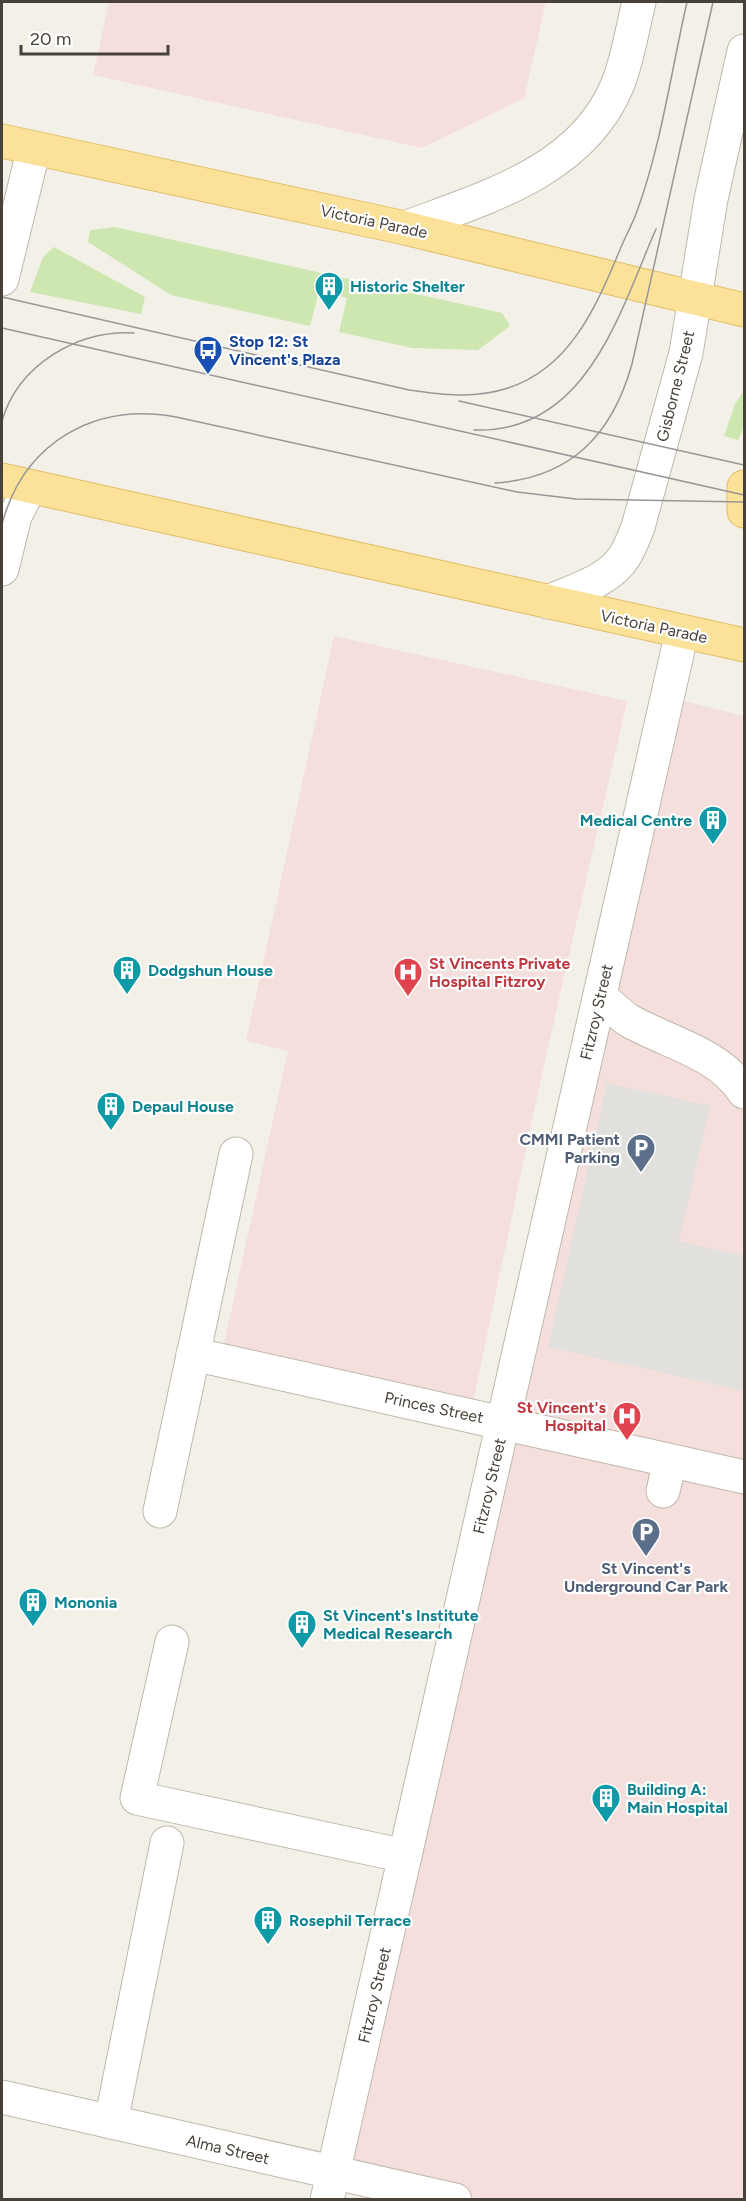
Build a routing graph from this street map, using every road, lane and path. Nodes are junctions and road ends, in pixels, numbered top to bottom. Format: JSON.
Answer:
{"nodes":[{"id":1,"x":639,"y":2,"type":"edge"},
{"id":2,"x":744,"y":51,"type":"edge"},
{"id":3,"x":2,"y":141,"type":"edge"},
{"id":4,"x":34,"y":148,"type":"junction"},
{"id":5,"x":405,"y":228,"type":"junction"},
{"id":6,"x":2,"y":279,"type":"edge"},
{"id":7,"x":695,"y":297,"type":"junction"},
{"id":8,"x":744,"y":309,"type":"edge"},
{"id":9,"x":16,"y":483,"type":"edge"},
{"id":10,"x":744,"y":487,"type":"edge"},
{"id":11,"x":744,"y":511,"type":"edge"},
{"id":12,"x":2,"y":569,"type":"edge"},
{"id":13,"x":548,"y":603,"type":"junction"},
{"id":14,"x":682,"y":632,"type":"junction"},
{"id":15,"x":744,"y":645,"type":"edge"},
{"id":16,"x":600,"y":996,"type":"junction"},
{"id":17,"x":744,"y":1092,"type":"edge"},
{"id":18,"x":236,"y":1154,"type":"dead end"},
{"id":19,"x":193,"y":1354,"type":"junction"},
{"id":20,"x":503,"y":1422,"type":"junction"},
{"id":21,"x":744,"y":1477,"type":"edge"},
{"id":22,"x":160,"y":1511,"type":"dead end"},
{"id":23,"x":172,"y":1642,"type":"dead end"},
{"id":24,"x":167,"y":1844,"type":"dead end"},
{"id":25,"x":405,"y":1856,"type":"junction"},
{"id":26,"x":2,"y":2097,"type":"edge"},
{"id":27,"x":111,"y":2122,"type":"junction"},
{"id":28,"x":331,"y":2186,"type":"edge"},
{"id":29,"x":455,"y":2199,"type":"edge"}],
"edges":[{"from":1,"to":5,"type":"street"},
{"from":2,"to":7,"type":"street","name":"Gisborne Street"},
{"from":3,"to":4,"type":"main road","name":"Victoria Parade"},
{"from":4,"to":5,"type":"main road","name":"Victoria Parade"},
{"from":4,"to":6,"type":"street"},
{"from":5,"to":7,"type":"main road","name":"Victoria Parade"},
{"from":7,"to":8,"type":"main road","name":"Victoria Parade"},
{"from":7,"to":13,"type":"street","name":"Gisborne Street"},
{"from":9,"to":12,"type":"street"},
{"from":9,"to":13,"type":"main road","name":"Victoria Parade"},
{"from":10,"to":11,"type":"main road"},
{"from":13,"to":14,"type":"main road","name":"Victoria Parade"},
{"from":14,"to":15,"type":"main road","name":"Victoria Parade"},
{"from":14,"to":16,"type":"street","name":"Fitzroy Street"},
{"from":16,"to":17,"type":"street"},
{"from":16,"to":20,"type":"street","name":"Fitzroy Street"},
{"from":18,"to":19,"type":"street"},
{"from":19,"to":20,"type":"street","name":"Princes Street"},
{"from":19,"to":22,"type":"street"},
{"from":20,"to":21,"type":"street","name":"Princes Street"},
{"from":20,"to":25,"type":"street","name":"Fitzroy Street"},
{"from":23,"to":25,"type":"street"},
{"from":24,"to":27,"type":"street"},
{"from":25,"to":28,"type":"street","name":"Fitzroy Street"},
{"from":26,"to":27,"type":"street","name":"Alma Street"},
{"from":27,"to":28,"type":"street","name":"Alma Street"},
{"from":28,"to":29,"type":"street","name":"Alma Street"}]}
